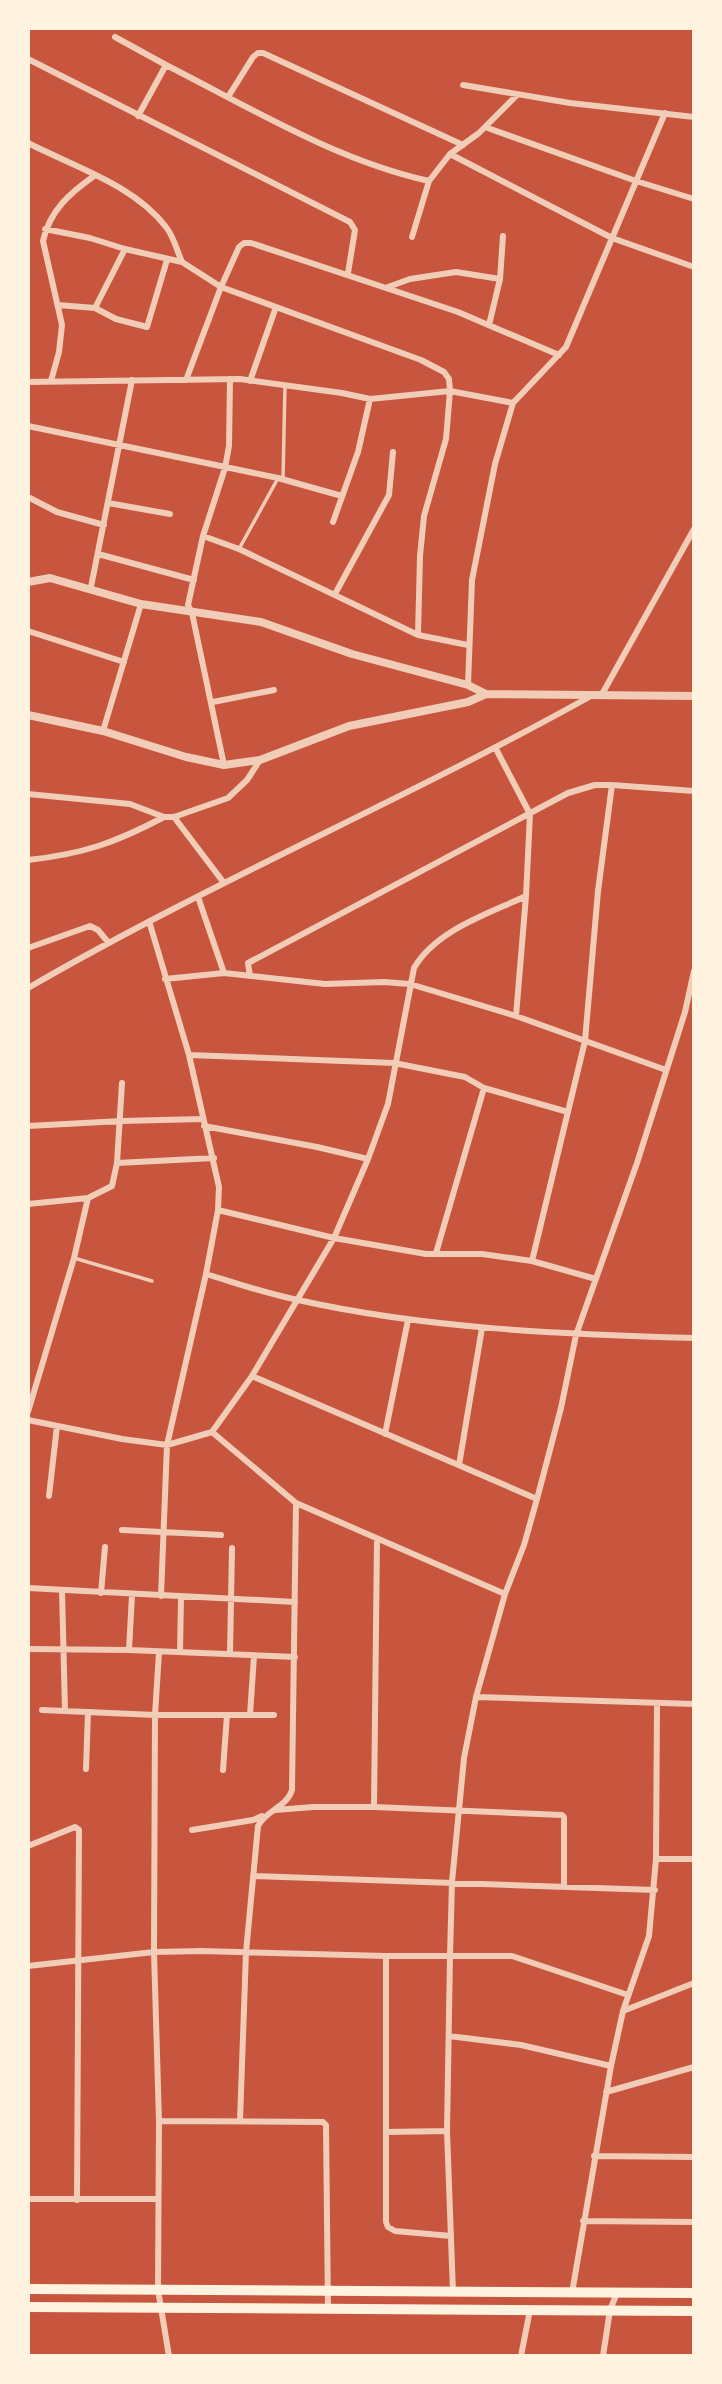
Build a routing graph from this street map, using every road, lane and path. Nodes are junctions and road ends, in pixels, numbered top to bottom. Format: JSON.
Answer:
{"nodes":[{"id":1,"x":115,"y":37,"type":"dead end"},
{"id":2,"x":28,"y":59,"type":"edge"},
{"id":3,"x":166,"y":65,"type":"junction"},
{"id":4,"x":463,"y":85,"type":"dead end"},
{"id":5,"x":517,"y":95,"type":"junction"},
{"id":6,"x":228,"y":97,"type":"junction"},
{"id":7,"x":665,"y":113,"type":"junction"},
{"id":8,"x":138,"y":116,"type":"junction"},
{"id":9,"x":694,"y":117,"type":"edge"},
{"id":10,"x":485,"y":127,"type":"junction"},
{"id":11,"x":463,"y":145,"type":"junction"},
{"id":12,"x":29,"y":146,"type":"edge"},
{"id":13,"x":450,"y":154,"type":"junction"},
{"id":14,"x":94,"y":176,"type":"junction"},
{"id":15,"x":429,"y":181,"type":"junction"},
{"id":16,"x":636,"y":181,"type":"junction"},
{"id":17,"x":694,"y":199,"type":"edge"},
{"id":18,"x":46,"y":229,"type":"junction"},
{"id":19,"x":503,"y":236,"type":"dead end"},
{"id":20,"x":412,"y":237,"type":"dead end"},
{"id":21,"x":612,"y":238,"type":"junction"},
{"id":22,"x":125,"y":249,"type":"junction"},
{"id":23,"x":167,"y":260,"type":"junction"},
{"id":24,"x":182,"y":262,"type":"junction"},
{"id":25,"x":694,"y":267,"type":"edge"},
{"id":26,"x":348,"y":274,"type":"junction"},
{"id":27,"x":500,"y":279,"type":"junction"},
{"id":28,"x":221,"y":287,"type":"junction"},
{"id":29,"x":388,"y":287,"type":"junction"},
{"id":30,"x":58,"y":305,"type":"junction"},
{"id":31,"x":276,"y":307,"type":"junction"},
{"id":32,"x":94,"y":309,"type":"junction"},
{"id":33,"x":489,"y":325,"type":"junction"},
{"id":34,"x":559,"y":355,"type":"junction"},
{"id":35,"x":230,"y":379,"type":"junction"},
{"id":36,"x":132,"y":380,"type":"junction"},
{"id":37,"x":186,"y":380,"type":"junction"},
{"id":38,"x":51,"y":381,"type":"junction"},
{"id":39,"x":250,"y":381,"type":"junction"},
{"id":40,"x":28,"y":382,"type":"edge"},
{"id":41,"x":285,"y":385,"type":"junction"},
{"id":42,"x":450,"y":391,"type":"junction"},
{"id":43,"x":370,"y":399,"type":"junction"},
{"id":44,"x":513,"y":403,"type":"junction"},
{"id":45,"x":28,"y":426,"type":"edge"},
{"id":46,"x":119,"y":446,"type":"junction"},
{"id":47,"x":393,"y":452,"type":"dead end"},
{"id":48,"x":225,"y":468,"type":"junction"},
{"id":49,"x":281,"y":478,"type":"junction"},
{"id":50,"x":342,"y":496,"type":"junction"},
{"id":51,"x":28,"y":497,"type":"edge"},
{"id":52,"x":108,"y":503,"type":"junction"},
{"id":53,"x":170,"y":514,"type":"dead end"},
{"id":54,"x":332,"y":522,"type":"dead end"},
{"id":55,"x":104,"y":525,"type":"junction"},
{"id":56,"x":694,"y":529,"type":"edge"},
{"id":57,"x":203,"y":536,"type":"junction"},
{"id":58,"x":239,"y":549,"type":"junction"},
{"id":59,"x":98,"y":554,"type":"junction"},
{"id":60,"x":194,"y":580,"type":"junction"},
{"id":61,"x":28,"y":582,"type":"edge"},
{"id":62,"x":90,"y":587,"type":"junction"},
{"id":63,"x":335,"y":594,"type":"junction"},
{"id":64,"x":141,"y":604,"type":"junction"},
{"id":65,"x":190,"y":609,"type":"junction"},
{"id":66,"x":28,"y":631,"type":"edge"},
{"id":67,"x":418,"y":635,"type":"junction"},
{"id":68,"x":468,"y":645,"type":"junction"},
{"id":69,"x":124,"y":662,"type":"junction"},
{"id":70,"x":468,"y":685,"type":"junction"},
{"id":71,"x":274,"y":690,"type":"dead end"},
{"id":72,"x":486,"y":694,"type":"junction"},
{"id":73,"x":591,"y":696,"type":"junction"},
{"id":74,"x":601,"y":696,"type":"junction"},
{"id":75,"x":694,"y":696,"type":"edge"},
{"id":76,"x":213,"y":702,"type":"junction"},
{"id":77,"x":28,"y":715,"type":"edge"},
{"id":78,"x":103,"y":731,"type":"junction"},
{"id":79,"x":496,"y":749,"type":"junction"},
{"id":80,"x":260,"y":760,"type":"junction"},
{"id":81,"x":224,"y":765,"type":"junction"},
{"id":82,"x":612,"y":785,"type":"junction"},
{"id":83,"x":694,"y":790,"type":"edge"},
{"id":84,"x":28,"y":794,"type":"edge"},
{"id":85,"x":530,"y":814,"type":"junction"},
{"id":86,"x":164,"y":817,"type":"junction"},
{"id":87,"x":174,"y":817,"type":"junction"},
{"id":88,"x":28,"y":860,"type":"edge"},
{"id":89,"x":224,"y":883,"type":"junction"},
{"id":90,"x":526,"y":896,"type":"junction"},
{"id":91,"x":198,"y":897,"type":"junction"},
{"id":92,"x":149,"y":920,"type":"junction"},
{"id":93,"x":108,"y":942,"type":"junction"},
{"id":94,"x":28,"y":948,"type":"edge"},
{"id":95,"x":694,"y":971,"type":"edge"},
{"id":96,"x":224,"y":973,"type":"junction"},
{"id":97,"x":250,"y":976,"type":"junction"},
{"id":98,"x":165,"y":979,"type":"junction"},
{"id":99,"x":410,"y":984,"type":"junction"},
{"id":100,"x":28,"y":988,"type":"edge"},
{"id":101,"x":685,"y":1012,"type":"junction"},
{"id":102,"x":694,"y":1012,"type":"edge"},
{"id":103,"x":516,"y":1016,"type":"junction"},
{"id":104,"x":585,"y":1041,"type":"junction"},
{"id":105,"x":189,"y":1055,"type":"junction"},
{"id":106,"x":394,"y":1063,"type":"junction"},
{"id":107,"x":666,"y":1070,"type":"junction"},
{"id":108,"x":122,"y":1083,"type":"dead end"},
{"id":109,"x":484,"y":1088,"type":"junction"},
{"id":110,"x":568,"y":1112,"type":"junction"},
{"id":111,"x":121,"y":1121,"type":"junction"},
{"id":112,"x":203,"y":1122,"type":"junction"},
{"id":113,"x":28,"y":1126,"type":"edge"},
{"id":114,"x":214,"y":1158,"type":"junction"},
{"id":115,"x":368,"y":1159,"type":"junction"},
{"id":116,"x":117,"y":1163,"type":"junction"},
{"id":117,"x":88,"y":1198,"type":"junction"},
{"id":118,"x":28,"y":1204,"type":"edge"},
{"id":119,"x":218,"y":1210,"type":"junction"},
{"id":120,"x":334,"y":1238,"type":"junction"},
{"id":121,"x":436,"y":1253,"type":"junction"},
{"id":122,"x":74,"y":1258,"type":"junction"},
{"id":123,"x":532,"y":1261,"type":"junction"},
{"id":124,"x":206,"y":1274,"type":"junction"},
{"id":125,"x":596,"y":1279,"type":"junction"},
{"id":126,"x":152,"y":1281,"type":"dead end"},
{"id":127,"x":297,"y":1300,"type":"junction"},
{"id":128,"x":408,"y":1320,"type":"junction"},
{"id":129,"x":482,"y":1328,"type":"junction"},
{"id":130,"x":576,"y":1335,"type":"junction"},
{"id":131,"x":694,"y":1338,"type":"edge"},
{"id":132,"x":252,"y":1376,"type":"junction"},
{"id":133,"x":28,"y":1412,"type":"edge"},
{"id":134,"x":28,"y":1420,"type":"edge"},
{"id":135,"x":57,"y":1426,"type":"junction"},
{"id":136,"x":212,"y":1432,"type":"junction"},
{"id":137,"x":385,"y":1434,"type":"junction"},
{"id":138,"x":167,"y":1445,"type":"junction"},
{"id":139,"x":459,"y":1465,"type":"junction"},
{"id":140,"x":49,"y":1496,"type":"dead end"},
{"id":141,"x":537,"y":1499,"type":"junction"},
{"id":142,"x":296,"y":1503,"type":"junction"},
{"id":143,"x":122,"y":1530,"type":"dead end"},
{"id":144,"x":163,"y":1531,"type":"junction"},
{"id":145,"x":221,"y":1535,"type":"dead end"},
{"id":146,"x":377,"y":1539,"type":"junction"},
{"id":147,"x":105,"y":1547,"type":"dead end"},
{"id":148,"x":232,"y":1548,"type":"dead end"},
{"id":149,"x":28,"y":1588,"type":"edge"},
{"id":150,"x":62,"y":1591,"type":"junction"},
{"id":151,"x":101,"y":1593,"type":"junction"},
{"id":152,"x":505,"y":1594,"type":"junction"},
{"id":153,"x":132,"y":1595,"type":"junction"},
{"id":154,"x":160,"y":1596,"type":"junction"},
{"id":155,"x":181,"y":1598,"type":"junction"},
{"id":156,"x":233,"y":1598,"type":"junction"},
{"id":157,"x":295,"y":1602,"type":"junction"},
{"id":158,"x":28,"y":1649,"type":"edge"},
{"id":159,"x":63,"y":1650,"type":"junction"},
{"id":160,"x":130,"y":1650,"type":"junction"},
{"id":161,"x":159,"y":1652,"type":"junction"},
{"id":162,"x":180,"y":1652,"type":"junction"},
{"id":163,"x":230,"y":1653,"type":"junction"},
{"id":164,"x":254,"y":1656,"type":"junction"},
{"id":165,"x":295,"y":1657,"type":"junction"},
{"id":166,"x":476,"y":1697,"type":"junction"},
{"id":167,"x":657,"y":1704,"type":"junction"},
{"id":168,"x":694,"y":1704,"type":"edge"},
{"id":169,"x":42,"y":1710,"type":"dead end"},
{"id":170,"x":65,"y":1711,"type":"junction"},
{"id":171,"x":88,"y":1712,"type":"junction"},
{"id":172,"x":155,"y":1714,"type":"junction"},
{"id":173,"x":227,"y":1715,"type":"junction"},
{"id":174,"x":250,"y":1715,"type":"junction"},
{"id":175,"x":274,"y":1716,"type":"dead end"},
{"id":176,"x":86,"y":1769,"type":"dead end"},
{"id":177,"x":223,"y":1770,"type":"dead end"},
{"id":178,"x":374,"y":1807,"type":"junction"},
{"id":179,"x":272,"y":1811,"type":"junction"},
{"id":180,"x":457,"y":1812,"type":"junction"},
{"id":181,"x":192,"y":1830,"type":"dead end"},
{"id":182,"x":28,"y":1846,"type":"edge"},
{"id":183,"x":656,"y":1859,"type":"junction"},
{"id":184,"x":694,"y":1859,"type":"edge"},
{"id":185,"x":253,"y":1876,"type":"junction"},
{"id":186,"x":452,"y":1882,"type":"junction"},
{"id":187,"x":564,"y":1885,"type":"junction"},
{"id":188,"x":655,"y":1890,"type":"junction"},
{"id":189,"x":154,"y":1952,"type":"junction"},
{"id":190,"x":246,"y":1952,"type":"junction"},
{"id":191,"x":386,"y":1956,"type":"junction"},
{"id":192,"x":450,"y":1956,"type":"junction"},
{"id":193,"x":78,"y":1961,"type":"junction"},
{"id":194,"x":28,"y":1966,"type":"edge"},
{"id":195,"x":694,"y":1983,"type":"edge"},
{"id":196,"x":628,"y":1995,"type":"junction"},
{"id":197,"x":623,"y":2011,"type":"junction"},
{"id":198,"x":449,"y":2036,"type":"junction"},
{"id":199,"x":611,"y":2067,"type":"junction"},
{"id":200,"x":694,"y":2067,"type":"edge"},
{"id":201,"x":606,"y":2092,"type":"junction"},
{"id":202,"x":159,"y":2121,"type":"junction"},
{"id":203,"x":240,"y":2121,"type":"junction"},
{"id":204,"x":447,"y":2131,"type":"junction"},
{"id":205,"x":386,"y":2132,"type":"junction"},
{"id":206,"x":594,"y":2156,"type":"junction"},
{"id":207,"x":694,"y":2157,"type":"edge"},
{"id":208,"x":28,"y":2199,"type":"edge"},
{"id":209,"x":158,"y":2199,"type":"junction"},
{"id":210,"x":77,"y":2200,"type":"junction"},
{"id":211,"x":583,"y":2221,"type":"junction"},
{"id":212,"x":694,"y":2222,"type":"edge"},
{"id":213,"x":452,"y":2236,"type":"junction"},
{"id":214,"x":28,"y":2289,"type":"edge"},
{"id":215,"x":158,"y":2290,"type":"junction"},
{"id":216,"x":328,"y":2291,"type":"junction"},
{"id":217,"x":453,"y":2292,"type":"junction"},
{"id":218,"x":572,"y":2293,"type":"junction"},
{"id":219,"x":617,"y":2293,"type":"junction"},
{"id":220,"x":694,"y":2293,"type":"edge"},
{"id":221,"x":28,"y":2307,"type":"edge"},
{"id":222,"x":160,"y":2307,"type":"junction"},
{"id":223,"x":328,"y":2310,"type":"junction"},
{"id":224,"x":530,"y":2310,"type":"junction"},
{"id":225,"x":610,"y":2310,"type":"junction"},
{"id":226,"x":694,"y":2311,"type":"edge"},
{"id":227,"x":169,"y":2356,"type":"edge"},
{"id":228,"x":521,"y":2356,"type":"edge"},
{"id":229,"x":603,"y":2356,"type":"edge"}],
"edges":[{"from":1,"to":3,"type":"street"},
{"from":2,"to":8,"type":"street"},
{"from":3,"to":6,"type":"street"},
{"from":3,"to":8,"type":"street"},
{"from":4,"to":5,"type":"street"},
{"from":5,"to":7,"type":"street"},
{"from":5,"to":10,"type":"street"},
{"from":6,"to":11,"type":"street"},
{"from":6,"to":15,"type":"street"},
{"from":7,"to":9,"type":"street"},
{"from":7,"to":16,"type":"street"},
{"from":8,"to":26,"type":"street"},
{"from":10,"to":11,"type":"street"},
{"from":10,"to":16,"type":"street"},
{"from":11,"to":13,"type":"street"},
{"from":12,"to":14,"type":"street"},
{"from":13,"to":15,"type":"street"},
{"from":13,"to":21,"type":"street"},
{"from":14,"to":18,"type":"street"},
{"from":14,"to":24,"type":"street"},
{"from":15,"to":20,"type":"street"},
{"from":16,"to":17,"type":"street"},
{"from":16,"to":21,"type":"street"},
{"from":18,"to":22,"type":"street"},
{"from":18,"to":30,"type":"street"},
{"from":19,"to":27,"type":"street"},
{"from":21,"to":25,"type":"street"},
{"from":21,"to":34,"type":"street"},
{"from":22,"to":23,"type":"street"},
{"from":22,"to":32,"type":"street"},
{"from":23,"to":24,"type":"street"},
{"from":23,"to":32,"type":"street"},
{"from":24,"to":28,"type":"street"},
{"from":26,"to":28,"type":"street"},
{"from":26,"to":29,"type":"street"},
{"from":27,"to":29,"type":"street"},
{"from":27,"to":33,"type":"street"},
{"from":28,"to":31,"type":"street"},
{"from":28,"to":37,"type":"street"},
{"from":29,"to":33,"type":"street"},
{"from":30,"to":32,"type":"street"},
{"from":30,"to":38,"type":"street"},
{"from":31,"to":39,"type":"street"},
{"from":31,"to":42,"type":"street"},
{"from":33,"to":34,"type":"street"},
{"from":34,"to":44,"type":"street"},
{"from":35,"to":37,"type":"street"},
{"from":35,"to":39,"type":"street"},
{"from":35,"to":48,"type":"street"},
{"from":36,"to":37,"type":"street"},
{"from":36,"to":38,"type":"street"},
{"from":36,"to":46,"type":"street"},
{"from":38,"to":40,"type":"street"},
{"from":39,"to":41,"type":"street"},
{"from":41,"to":43,"type":"street"},
{"from":41,"to":49,"type":"lane"},
{"from":42,"to":43,"type":"street"},
{"from":42,"to":44,"type":"street"},
{"from":42,"to":67,"type":"street"},
{"from":43,"to":50,"type":"street"},
{"from":44,"to":68,"type":"street"},
{"from":45,"to":46,"type":"street"},
{"from":46,"to":48,"type":"street"},
{"from":46,"to":52,"type":"street"},
{"from":47,"to":63,"type":"street"},
{"from":48,"to":49,"type":"street"},
{"from":48,"to":57,"type":"street"},
{"from":49,"to":50,"type":"street"},
{"from":49,"to":58,"type":"lane"},
{"from":50,"to":54,"type":"street"},
{"from":51,"to":55,"type":"street"},
{"from":52,"to":53,"type":"street"},
{"from":52,"to":55,"type":"street"},
{"from":55,"to":59,"type":"street"},
{"from":56,"to":74,"type":"street"},
{"from":57,"to":58,"type":"street"},
{"from":57,"to":60,"type":"street"},
{"from":58,"to":63,"type":"street"},
{"from":59,"to":60,"type":"street"},
{"from":59,"to":62,"type":"street"},
{"from":60,"to":65,"type":"street"},
{"from":61,"to":62,"type":"street"},
{"from":62,"to":64,"type":"street"},
{"from":63,"to":67,"type":"street"},
{"from":64,"to":65,"type":"street"},
{"from":64,"to":69,"type":"street"},
{"from":65,"to":70,"type":"street"},
{"from":65,"to":76,"type":"street"},
{"from":66,"to":69,"type":"street"},
{"from":67,"to":68,"type":"street"},
{"from":68,"to":70,"type":"street"},
{"from":69,"to":78,"type":"street"},
{"from":70,"to":72,"type":"street"},
{"from":71,"to":76,"type":"street"},
{"from":72,"to":73,"type":"street"},
{"from":72,"to":80,"type":"street"},
{"from":73,"to":74,"type":"street"},
{"from":73,"to":79,"type":"street"},
{"from":74,"to":75,"type":"street"},
{"from":76,"to":81,"type":"street"},
{"from":77,"to":78,"type":"street"},
{"from":78,"to":81,"type":"street"},
{"from":79,"to":85,"type":"street"},
{"from":79,"to":89,"type":"street"},
{"from":80,"to":81,"type":"street"},
{"from":80,"to":87,"type":"street"},
{"from":82,"to":83,"type":"street"},
{"from":82,"to":85,"type":"street"},
{"from":82,"to":104,"type":"street"},
{"from":84,"to":86,"type":"street"},
{"from":85,"to":90,"type":"street"},
{"from":85,"to":97,"type":"street"},
{"from":86,"to":87,"type":"street"},
{"from":86,"to":88,"type":"street"},
{"from":87,"to":89,"type":"street"},
{"from":89,"to":91,"type":"street"},
{"from":90,"to":99,"type":"street"},
{"from":90,"to":103,"type":"street"},
{"from":91,"to":92,"type":"street"},
{"from":91,"to":96,"type":"street"},
{"from":92,"to":93,"type":"street"},
{"from":92,"to":98,"type":"street"},
{"from":93,"to":94,"type":"street"},
{"from":93,"to":100,"type":"street"},
{"from":95,"to":101,"type":"street"},
{"from":96,"to":97,"type":"street"},
{"from":96,"to":98,"type":"street"},
{"from":97,"to":99,"type":"street"},
{"from":98,"to":105,"type":"street"},
{"from":99,"to":103,"type":"street"},
{"from":99,"to":106,"type":"street"},
{"from":101,"to":102,"type":"street"},
{"from":101,"to":107,"type":"street"},
{"from":103,"to":104,"type":"street"},
{"from":104,"to":107,"type":"street"},
{"from":104,"to":110,"type":"street"},
{"from":105,"to":106,"type":"street"},
{"from":105,"to":112,"type":"street"},
{"from":106,"to":109,"type":"street"},
{"from":106,"to":115,"type":"street"},
{"from":107,"to":125,"type":"street"},
{"from":108,"to":111,"type":"street"},
{"from":109,"to":110,"type":"street"},
{"from":109,"to":121,"type":"street"},
{"from":110,"to":123,"type":"street"},
{"from":111,"to":112,"type":"street"},
{"from":111,"to":113,"type":"street"},
{"from":111,"to":116,"type":"street"},
{"from":112,"to":114,"type":"street"},
{"from":112,"to":115,"type":"street"},
{"from":114,"to":116,"type":"street"},
{"from":114,"to":119,"type":"street"},
{"from":115,"to":120,"type":"street"},
{"from":116,"to":117,"type":"street"},
{"from":117,"to":118,"type":"street"},
{"from":117,"to":122,"type":"street"},
{"from":119,"to":120,"type":"street"},
{"from":119,"to":124,"type":"street"},
{"from":120,"to":121,"type":"street"},
{"from":120,"to":127,"type":"street"},
{"from":121,"to":123,"type":"street"},
{"from":122,"to":126,"type":"lane"},
{"from":122,"to":133,"type":"street"},
{"from":123,"to":125,"type":"street"},
{"from":124,"to":127,"type":"street"},
{"from":124,"to":138,"type":"street"},
{"from":125,"to":130,"type":"street"},
{"from":127,"to":128,"type":"street"},
{"from":127,"to":132,"type":"street"},
{"from":128,"to":129,"type":"street"},
{"from":128,"to":137,"type":"street"},
{"from":129,"to":130,"type":"street"},
{"from":129,"to":139,"type":"street"},
{"from":130,"to":131,"type":"street"},
{"from":130,"to":141,"type":"street"},
{"from":132,"to":136,"type":"street"},
{"from":132,"to":137,"type":"street"},
{"from":134,"to":135,"type":"street"},
{"from":135,"to":138,"type":"street"},
{"from":135,"to":140,"type":"street"},
{"from":136,"to":138,"type":"street"},
{"from":136,"to":142,"type":"street"},
{"from":137,"to":139,"type":"street"},
{"from":138,"to":144,"type":"street"},
{"from":139,"to":141,"type":"street"},
{"from":141,"to":152,"type":"street"},
{"from":142,"to":146,"type":"street"},
{"from":142,"to":157,"type":"street"},
{"from":143,"to":144,"type":"street"},
{"from":144,"to":145,"type":"street"},
{"from":144,"to":154,"type":"street"},
{"from":146,"to":152,"type":"street"},
{"from":146,"to":178,"type":"street"},
{"from":147,"to":151,"type":"street"},
{"from":148,"to":156,"type":"street"},
{"from":149,"to":150,"type":"street"},
{"from":150,"to":151,"type":"street"},
{"from":150,"to":159,"type":"street"},
{"from":151,"to":153,"type":"street"},
{"from":152,"to":166,"type":"street"},
{"from":153,"to":154,"type":"street"},
{"from":153,"to":160,"type":"street"},
{"from":154,"to":155,"type":"street"},
{"from":155,"to":156,"type":"street"},
{"from":155,"to":162,"type":"street"},
{"from":156,"to":157,"type":"street"},
{"from":156,"to":163,"type":"street"},
{"from":157,"to":165,"type":"street"},
{"from":158,"to":159,"type":"street"},
{"from":159,"to":160,"type":"street"},
{"from":159,"to":170,"type":"street"},
{"from":160,"to":161,"type":"street"},
{"from":161,"to":162,"type":"street"},
{"from":161,"to":172,"type":"street"},
{"from":162,"to":163,"type":"street"},
{"from":163,"to":164,"type":"street"},
{"from":164,"to":165,"type":"street"},
{"from":164,"to":174,"type":"street"},
{"from":165,"to":179,"type":"street"},
{"from":166,"to":167,"type":"street"},
{"from":166,"to":180,"type":"street"},
{"from":167,"to":168,"type":"street"},
{"from":167,"to":183,"type":"street"},
{"from":169,"to":170,"type":"street"},
{"from":170,"to":171,"type":"street"},
{"from":171,"to":172,"type":"street"},
{"from":171,"to":176,"type":"street"},
{"from":172,"to":173,"type":"street"},
{"from":172,"to":189,"type":"street"},
{"from":173,"to":174,"type":"street"},
{"from":173,"to":177,"type":"street"},
{"from":174,"to":175,"type":"street"},
{"from":178,"to":179,"type":"street"},
{"from":178,"to":180,"type":"street"},
{"from":179,"to":181,"type":"street"},
{"from":179,"to":185,"type":"street"},
{"from":180,"to":186,"type":"street"},
{"from":180,"to":187,"type":"street"},
{"from":182,"to":193,"type":"street"},
{"from":183,"to":184,"type":"street"},
{"from":183,"to":188,"type":"street"},
{"from":185,"to":186,"type":"street"},
{"from":185,"to":190,"type":"street"},
{"from":186,"to":187,"type":"street"},
{"from":186,"to":192,"type":"street"},
{"from":187,"to":188,"type":"street"},
{"from":188,"to":196,"type":"street"},
{"from":189,"to":190,"type":"street"},
{"from":189,"to":193,"type":"street"},
{"from":189,"to":202,"type":"street"},
{"from":190,"to":191,"type":"street"},
{"from":190,"to":203,"type":"street"},
{"from":191,"to":192,"type":"street"},
{"from":191,"to":205,"type":"street"},
{"from":192,"to":196,"type":"street"},
{"from":192,"to":198,"type":"street"},
{"from":193,"to":194,"type":"street"},
{"from":193,"to":210,"type":"street"},
{"from":195,"to":197,"type":"street"},
{"from":196,"to":197,"type":"street"},
{"from":197,"to":199,"type":"street"},
{"from":198,"to":199,"type":"street"},
{"from":198,"to":204,"type":"street"},
{"from":199,"to":201,"type":"street"},
{"from":200,"to":201,"type":"street"},
{"from":201,"to":206,"type":"street"},
{"from":202,"to":203,"type":"street"},
{"from":202,"to":209,"type":"street"},
{"from":203,"to":216,"type":"street"},
{"from":204,"to":205,"type":"street"},
{"from":204,"to":213,"type":"street"},
{"from":205,"to":213,"type":"street"},
{"from":206,"to":207,"type":"street"},
{"from":206,"to":211,"type":"street"},
{"from":208,"to":210,"type":"street"},
{"from":209,"to":210,"type":"street"},
{"from":209,"to":215,"type":"street"},
{"from":211,"to":212,"type":"street"},
{"from":211,"to":218,"type":"street"},
{"from":213,"to":217,"type":"street"},
{"from":214,"to":215,"type":"main road"},
{"from":215,"to":216,"type":"main road"},
{"from":215,"to":222,"type":"street"},
{"from":216,"to":217,"type":"main road"},
{"from":216,"to":223,"type":"street"},
{"from":217,"to":218,"type":"main road"},
{"from":218,"to":219,"type":"main road"},
{"from":219,"to":220,"type":"main road"},
{"from":219,"to":225,"type":"street"},
{"from":221,"to":222,"type":"main road"},
{"from":222,"to":223,"type":"main road"},
{"from":222,"to":227,"type":"street"},
{"from":223,"to":224,"type":"main road"},
{"from":224,"to":225,"type":"main road"},
{"from":224,"to":228,"type":"street"},
{"from":225,"to":226,"type":"main road"},
{"from":225,"to":229,"type":"street"}]}
